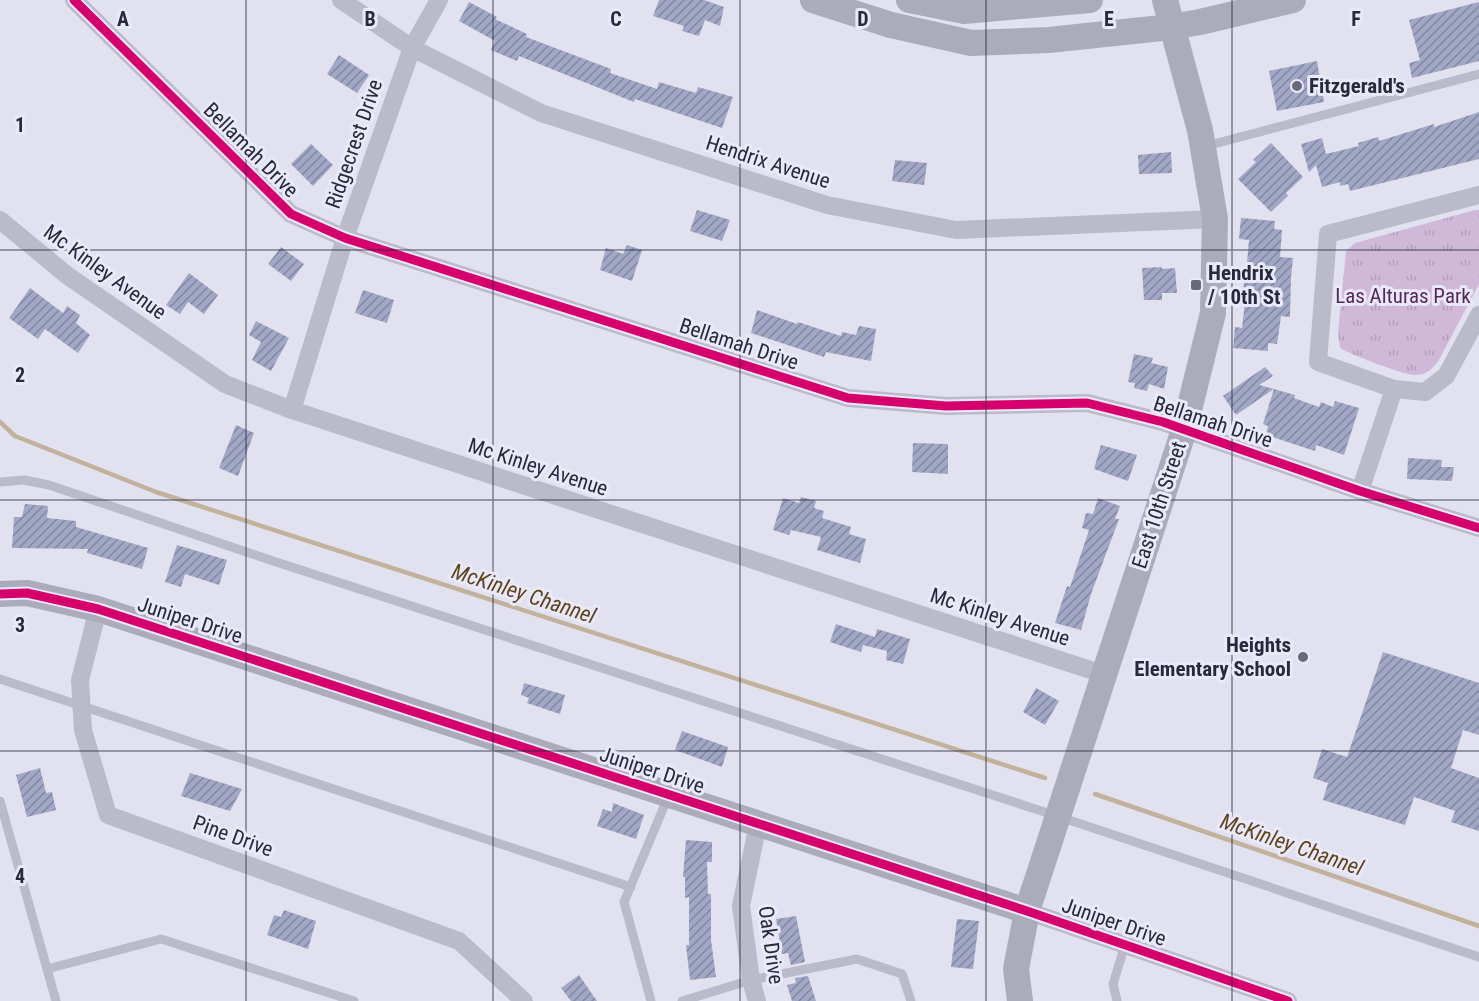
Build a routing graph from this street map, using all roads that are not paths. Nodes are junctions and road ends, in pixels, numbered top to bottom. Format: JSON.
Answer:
{"nodes":[{"id":1,"x":74,"y":0,"type":"edge"},
{"id":2,"x":341,"y":0,"type":"edge"},
{"id":3,"x":439,"y":0,"type":"edge"},
{"id":4,"x":813,"y":0,"type":"edge"},
{"id":5,"x":909,"y":0,"type":"edge"},
{"id":6,"x":1090,"y":0,"type":"edge"},
{"id":7,"x":1165,"y":0,"type":"edge"},
{"id":8,"x":1293,"y":0,"type":"edge"},
{"id":9,"x":1171,"y":27,"type":"junction"},
{"id":10,"x":412,"y":48,"type":"junction"},
{"id":11,"x":1479,"y":74,"type":"edge"},
{"id":12,"x":1203,"y":146,"type":"junction"},
{"id":13,"x":1479,"y":195,"type":"edge"},
{"id":14,"x":1215,"y":219,"type":"junction"},
{"id":15,"x":0,"y":220,"type":"edge"},
{"id":16,"x":345,"y":238,"type":"junction"},
{"id":17,"x":1479,"y":315,"type":"edge"},
{"id":18,"x":1394,"y":389,"type":"junction"},
{"id":19,"x":292,"y":411,"type":"junction"},
{"id":20,"x":1184,"y":430,"type":"junction"},
{"id":21,"x":0,"y":482,"type":"edge"},
{"id":22,"x":1360,"y":491,"type":"junction"},
{"id":23,"x":1479,"y":528,"type":"edge"},
{"id":24,"x":0,"y":594,"type":"edge"},
{"id":25,"x":98,"y":609,"type":"junction"},
{"id":26,"x":1103,"y":674,"type":"junction"},
{"id":27,"x":0,"y":679,"type":"edge"},
{"id":28,"x":82,"y":706,"type":"junction"},
{"id":29,"x":669,"y":795,"type":"junction"},
{"id":30,"x":0,"y":801,"type":"edge"},
{"id":31,"x":1057,"y":816,"type":"junction"},
{"id":32,"x":758,"y":824,"type":"junction"},
{"id":33,"x":631,"y":887,"type":"junction"},
{"id":34,"x":1027,"y":911,"type":"junction"},
{"id":35,"x":1125,"y":945,"type":"junction"},
{"id":36,"x":1479,"y":957,"type":"edge"},
{"id":37,"x":47,"y":969,"type":"junction"},
{"id":38,"x":751,"y":980,"type":"junction"},
{"id":39,"x":56,"y":1001,"type":"edge"},
{"id":40,"x":354,"y":1001,"type":"edge"},
{"id":41,"x":524,"y":1001,"type":"edge"},
{"id":42,"x":651,"y":1001,"type":"edge"},
{"id":43,"x":682,"y":1001,"type":"edge"},
{"id":44,"x":757,"y":1001,"type":"edge"},
{"id":45,"x":910,"y":1001,"type":"edge"},
{"id":46,"x":1020,"y":1001,"type":"edge"},
{"id":47,"x":1117,"y":1001,"type":"edge"},
{"id":48,"x":1288,"y":1001,"type":"edge"}],
"edges":[{"from":1,"to":16,"type":"street","name":"Bellamah Drive"},
{"from":2,"to":10,"type":"street","name":"Hendrix Avenue"},
{"from":3,"to":10,"type":"street","name":"Ridgecrest Drive"},
{"from":4,"to":9,"type":"main road"},
{"from":5,"to":6,"type":"main road"},
{"from":7,"to":9,"type":"main road","name":"East 10th Street"},
{"from":8,"to":9,"type":"main road"},
{"from":9,"to":12,"type":"main road","name":"East 10th Street"},
{"from":10,"to":14,"type":"street","name":"Hendrix Avenue"},
{"from":10,"to":16,"type":"street","name":"Ridgecrest Drive"},
{"from":11,"to":12,"type":"lane"},
{"from":12,"to":14,"type":"main road","name":"East 10th Street"},
{"from":13,"to":18,"type":"street"},
{"from":14,"to":20,"type":"main road","name":"East 10th Street"},
{"from":15,"to":19,"type":"street","name":"Mc Kinley Avenue"},
{"from":16,"to":19,"type":"street","name":"Ridgecrest Drive"},
{"from":16,"to":20,"type":"street","name":"Bellamah Drive"},
{"from":17,"to":18,"type":"street"},
{"from":18,"to":22,"type":"street"},
{"from":19,"to":26,"type":"street","name":"Mc Kinley Avenue"},
{"from":20,"to":22,"type":"street","name":"Bellamah Drive"},
{"from":20,"to":26,"type":"main road","name":"East 10th Street"},
{"from":21,"to":31,"type":"lane"},
{"from":22,"to":23,"type":"street","name":"Bellamah Drive"},
{"from":24,"to":25,"type":"main road","name":"Juniper Drive"},
{"from":25,"to":28,"type":"street","name":"Pine Drive"},
{"from":25,"to":29,"type":"main road","name":"Juniper Drive"},
{"from":26,"to":31,"type":"main road","name":"East 10th Street"},
{"from":27,"to":28,"type":"lane"},
{"from":28,"to":33,"type":"lane"},
{"from":28,"to":41,"type":"street","name":"Pine Drive"},
{"from":29,"to":32,"type":"main road","name":"Juniper Drive"},
{"from":29,"to":33,"type":"lane"},
{"from":30,"to":37,"type":"lane"},
{"from":31,"to":34,"type":"main road","name":"East 10th Street"},
{"from":31,"to":36,"type":"lane"},
{"from":32,"to":34,"type":"main road","name":"Juniper Drive"},
{"from":32,"to":38,"type":"street","name":"Oak Drive"},
{"from":33,"to":42,"type":"lane"},
{"from":34,"to":35,"type":"street","name":"Juniper Drive"},
{"from":34,"to":46,"type":"main road","name":"East 10th Street"},
{"from":35,"to":47,"type":"lane"},
{"from":35,"to":48,"type":"street","name":"Juniper Drive"},
{"from":37,"to":39,"type":"lane"},
{"from":37,"to":40,"type":"lane"},
{"from":38,"to":43,"type":"lane"},
{"from":38,"to":44,"type":"street","name":"Oak Drive"},
{"from":38,"to":45,"type":"lane"}]}
